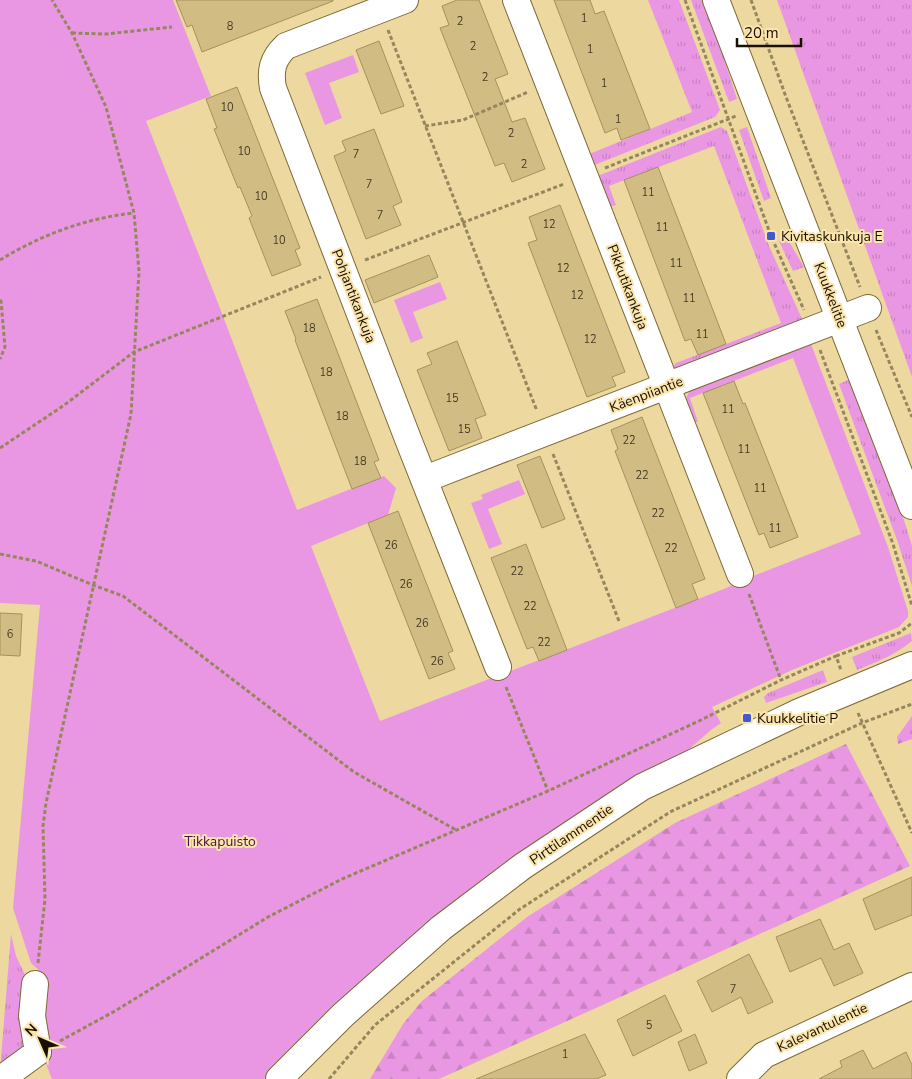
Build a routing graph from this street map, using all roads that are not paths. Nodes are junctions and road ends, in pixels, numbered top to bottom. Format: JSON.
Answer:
{"nodes":[{"id":1,"x":405,"y":0,"type":"edge"},
{"id":2,"x":516,"y":0,"type":"edge"},
{"id":3,"x":716,"y":0,"type":"edge"},
{"id":4,"x":868,"y":308,"type":"road end"},
{"id":5,"x":840,"y":318,"type":"junction"},
{"id":6,"x":666,"y":386,"type":"junction"},
{"id":7,"x":425,"y":479,"type":"junction"},
{"id":8,"x":912,"y":506,"type":"edge"},
{"id":9,"x":740,"y":574,"type":"road end"},
{"id":10,"x":912,"y":665,"type":"edge"},
{"id":11,"x":498,"y":667,"type":"road end"},
{"id":12,"x":35,"y":984,"type":"road end"},
{"id":13,"x":912,"y":986,"type":"edge"},
{"id":14,"x":1,"y":1079,"type":"edge"},
{"id":15,"x":279,"y":1079,"type":"edge"},
{"id":16,"x":740,"y":1079,"type":"edge"}],
"edges":[{"from":1,"to":7,"type":"street","name":"Pohjantikankuja"},
{"from":2,"to":6,"type":"street","name":"Pikkutikankuja"},
{"from":3,"to":5,"type":"street","name":"Kuukkelitie"},
{"from":4,"to":5,"type":"street","name":"Käenpiiantie"},
{"from":5,"to":6,"type":"street","name":"Käenpiiantie"},
{"from":5,"to":8,"type":"street","name":"Kuukkelitie"},
{"from":6,"to":7,"type":"street","name":"Käenpiiantie"},
{"from":6,"to":9,"type":"street","name":"Pikkutikankuja"},
{"from":7,"to":11,"type":"street","name":"Pohjantikankuja"},
{"from":10,"to":15,"type":"street","name":"Pirttilammentie"},
{"from":12,"to":14,"type":"street"},
{"from":13,"to":16,"type":"street","name":"Kalevantulentie"}]}
